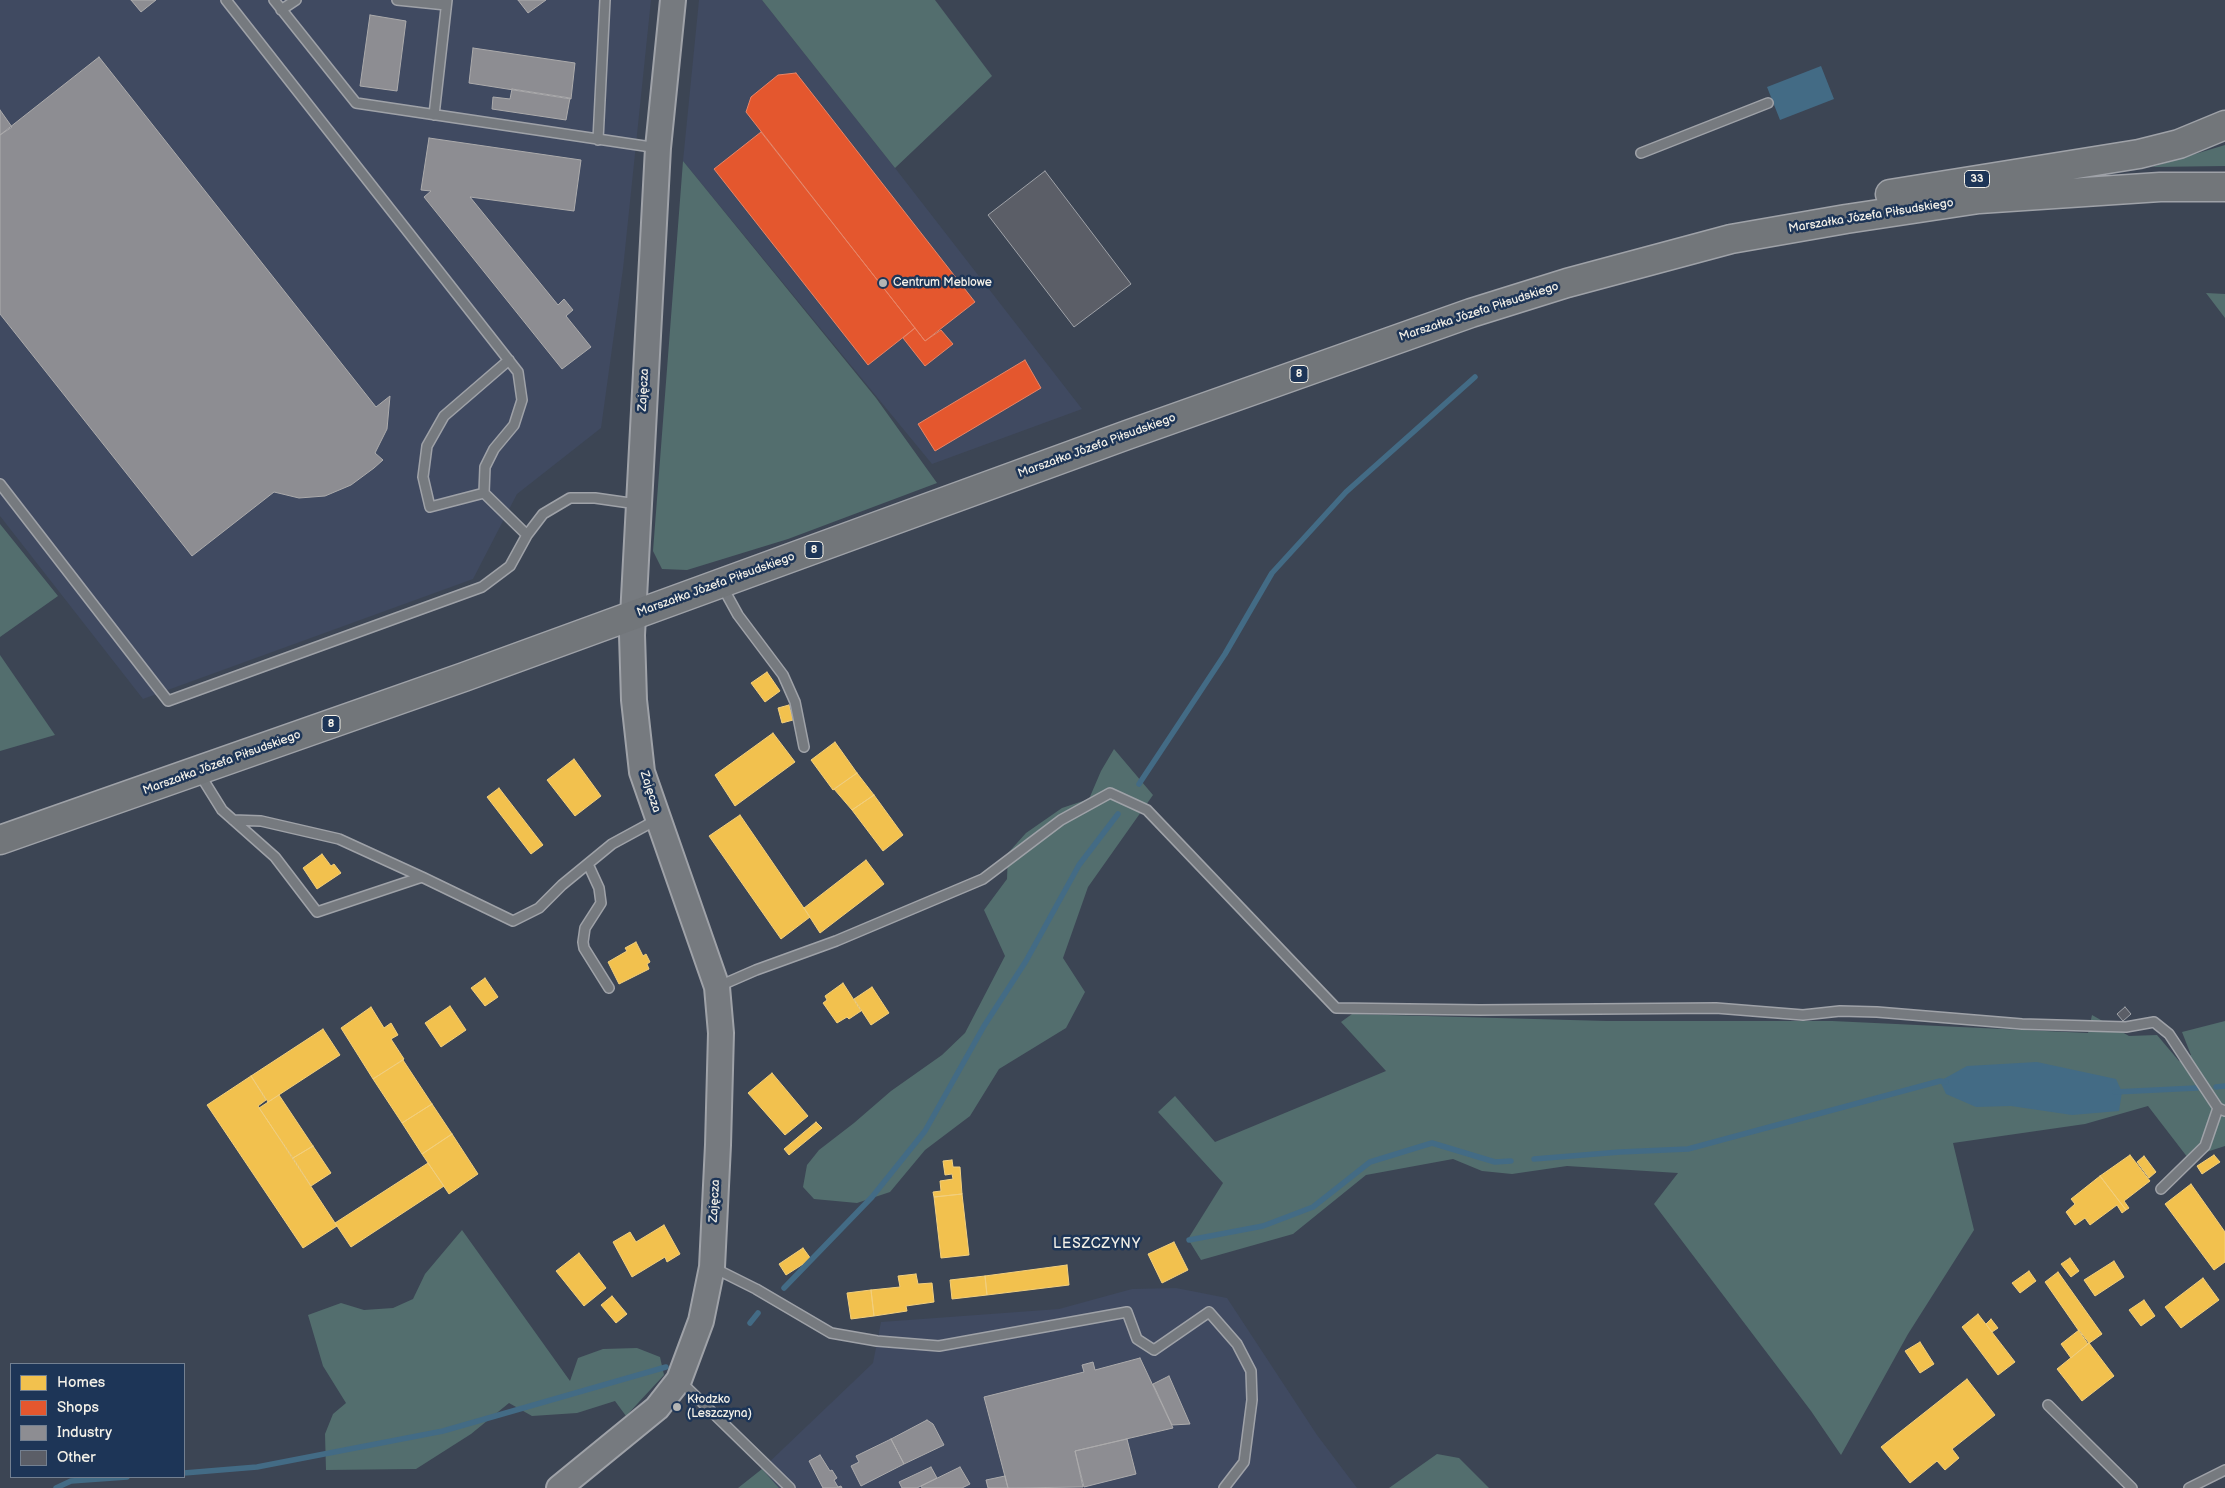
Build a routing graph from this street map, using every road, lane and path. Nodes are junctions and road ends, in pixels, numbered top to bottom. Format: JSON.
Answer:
{"nodes":[{"id":1,"x":226,"y":0,"type":"edge"},
{"id":2,"x":274,"y":0,"type":"edge"},
{"id":3,"x":296,"y":0,"type":"edge"},
{"id":4,"x":397,"y":0,"type":"edge"},
{"id":5,"x":605,"y":0,"type":"edge"},
{"id":6,"x":673,"y":0,"type":"edge"},
{"id":7,"x":447,"y":2,"type":"edge"},
{"id":8,"x":281,"y":10,"type":"junction"},
{"id":9,"x":1768,"y":103,"type":"dead end"},
{"id":10,"x":434,"y":115,"type":"junction"},
{"id":11,"x":2225,"y":125,"type":"edge"},
{"id":12,"x":598,"y":140,"type":"junction"},
{"id":13,"x":658,"y":148,"type":"junction"},
{"id":14,"x":1641,"y":153,"type":"dead end"},
{"id":15,"x":2225,"y":187,"type":"edge"},
{"id":16,"x":1731,"y":239,"type":"junction"},
{"id":17,"x":509,"y":360,"type":"junction"},
{"id":18,"x":0,"y":484,"type":"edge"},
{"id":19,"x":484,"y":492,"type":"junction"},
{"id":20,"x":637,"y":504,"type":"junction"},
{"id":21,"x":527,"y":535,"type":"junction"},
{"id":22,"x":720,"y":584,"type":"junction"},
{"id":23,"x":633,"y":614,"type":"junction"},
{"id":24,"x":804,"y":747,"type":"dead end"},
{"id":25,"x":197,"y":771,"type":"junction"},
{"id":26,"x":659,"y":819,"type":"junction"},
{"id":27,"x":233,"y":820,"type":"junction"},
{"id":28,"x":0,"y":840,"type":"edge"},
{"id":29,"x":588,"y":864,"type":"junction"},
{"id":30,"x":422,"y":876,"type":"junction"},
{"id":31,"x":717,"y":987,"type":"junction"},
{"id":32,"x":609,"y":988,"type":"dead end"},
{"id":33,"x":2222,"y":1110,"type":"edge"},
{"id":34,"x":2161,"y":1189,"type":"dead end"},
{"id":35,"x":712,"y":1267,"type":"junction"},
{"id":36,"x":679,"y":1380,"type":"junction"},
{"id":37,"x":2048,"y":1405,"type":"dead end"},
{"id":38,"x":2225,"y":1470,"type":"edge"},
{"id":39,"x":559,"y":1488,"type":"edge"},
{"id":40,"x":790,"y":1488,"type":"edge"},
{"id":41,"x":1224,"y":1488,"type":"edge"},
{"id":42,"x":2132,"y":1488,"type":"edge"},
{"id":43,"x":2189,"y":1488,"type":"edge"}],
"edges":[{"from":1,"to":17,"type":"lane"},
{"from":2,"to":8,"type":"lane"},
{"from":3,"to":8,"type":"lane"},
{"from":4,"to":7,"type":"lane"},
{"from":5,"to":12,"type":"lane"},
{"from":6,"to":13,"type":"street","name":"Zajęcza"},
{"from":7,"to":10,"type":"lane"},
{"from":8,"to":10,"type":"lane"},
{"from":9,"to":14,"type":"lane"},
{"from":10,"to":12,"type":"lane"},
{"from":11,"to":16,"type":"highway","number":"33"},
{"from":12,"to":13,"type":"lane"},
{"from":13,"to":20,"type":"street","name":"Zajęcza"},
{"from":15,"to":16,"type":"highway","name":"Marszałka Józefa Piłsudskiego","number":"8"},
{"from":16,"to":22,"type":"highway","name":"Marszałka Józefa Piłsudskiego","number":"8"},
{"from":17,"to":19,"type":"lane"},
{"from":17,"to":19,"type":"lane"},
{"from":18,"to":21,"type":"lane"},
{"from":19,"to":21,"type":"lane"},
{"from":20,"to":21,"type":"lane"},
{"from":20,"to":23,"type":"street","name":"Zajęcza"},
{"from":22,"to":23,"type":"highway","name":"Marszałka Józefa Piłsudskiego","number":"8"},
{"from":22,"to":24,"type":"lane"},
{"from":23,"to":25,"type":"highway","name":"Marszałka Józefa Piłsudskiego","number":"8"},
{"from":23,"to":26,"type":"street","name":"Zajęcza"},
{"from":25,"to":27,"type":"lane"},
{"from":25,"to":28,"type":"highway","name":"Marszałka Józefa Piłsudskiego","number":"8"},
{"from":26,"to":29,"type":"lane"},
{"from":26,"to":31,"type":"street","name":"Zajęcza"},
{"from":27,"to":30,"type":"lane"},
{"from":27,"to":30,"type":"lane"},
{"from":29,"to":30,"type":"lane"},
{"from":29,"to":32,"type":"lane"},
{"from":31,"to":33,"type":"lane"},
{"from":31,"to":35,"type":"street","name":"Zajęcza"},
{"from":33,"to":34,"type":"lane"},
{"from":35,"to":36,"type":"street","name":"Zajęcza"},
{"from":35,"to":41,"type":"lane"},
{"from":36,"to":39,"type":"street","name":"Zajęcza"},
{"from":36,"to":40,"type":"lane"},
{"from":37,"to":42,"type":"lane"},
{"from":38,"to":43,"type":"lane"}]}
